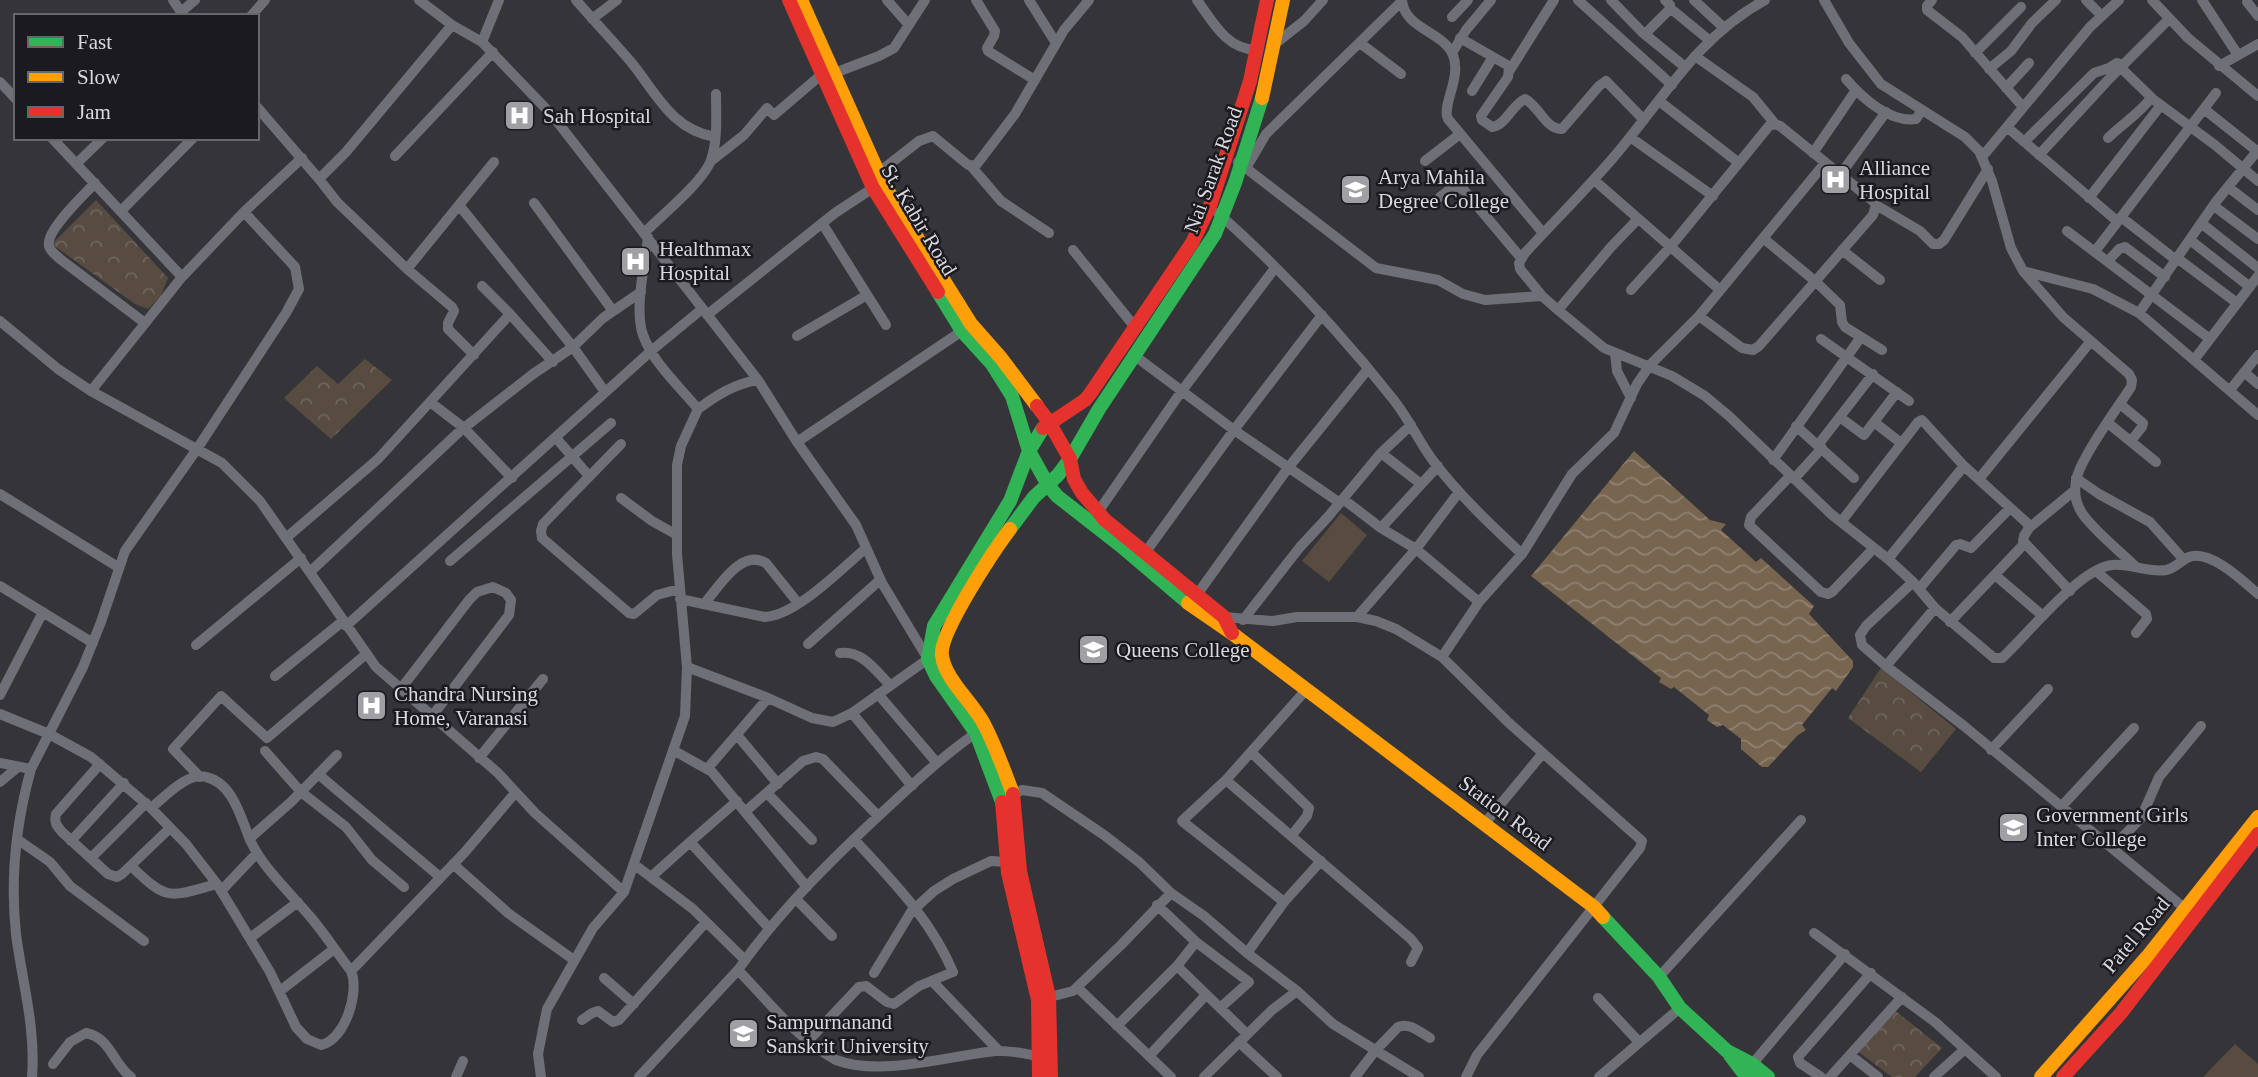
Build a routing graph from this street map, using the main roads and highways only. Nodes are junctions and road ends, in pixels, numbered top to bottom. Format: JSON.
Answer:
{"nodes":[{"id":1,"x":789,"y":0,"type":"edge"},
{"id":2,"x":801,"y":0,"type":"edge"},
{"id":3,"x":1267,"y":0,"type":"edge"},
{"id":4,"x":1283,"y":0,"type":"edge"},
{"id":5,"x":827,"y":74,"type":"junction"},
{"id":6,"x":1244,"y":100,"type":"junction"},
{"id":7,"x":1260,"y":105,"type":"junction"},
{"id":8,"x":966,"y":328,"type":"junction"},
{"id":9,"x":1049,"y":422,"type":"junction"},
{"id":10,"x":1029,"y":451,"type":"junction"},
{"id":11,"x":1070,"y":459,"type":"junction"},
{"id":12,"x":1048,"y":485,"type":"junction"},
{"id":13,"x":1220,"y":621,"type":"junction"},
{"id":14,"x":2258,"y":817,"type":"edge"},
{"id":15,"x":2258,"y":834,"type":"edge"},
{"id":16,"x":2190,"y":913,"type":"junction"},
{"id":17,"x":1043,"y":999,"type":"junction"},
{"id":18,"x":1043,"y":1058,"type":"junction"},
{"id":19,"x":1749,"y":1071,"type":"edge"},
{"id":20,"x":1039,"y":1077,"type":"edge"},
{"id":21,"x":1051,"y":1077,"type":"edge"},
{"id":22,"x":1768,"y":1077,"type":"edge"},
{"id":23,"x":2041,"y":1077,"type":"edge"},
{"id":24,"x":2063,"y":1077,"type":"edge"}],
"edges":[{"from":1,"to":5,"type":"main road","name":"St. Kabir Road"},
{"from":2,"to":5,"type":"main road","name":"St. Kabir Road"},
{"from":3,"to":6,"type":"main road","name":"Nai Sarak Road"},
{"from":4,"to":7,"type":"main road","name":"Nai Sarak Road"},
{"from":5,"to":8,"type":"main road","name":"St. Kabir Road"},
{"from":6,"to":7,"type":"main road"},
{"from":6,"to":9,"type":"main road","name":"Nai Sarak Road"},
{"from":7,"to":11,"type":"main road","name":"Nai Sarak Road"},
{"from":8,"to":9,"type":"main road","name":"St. Kabir Road"},
{"from":8,"to":10,"type":"main road","name":"St. Kabir Road"},
{"from":9,"to":10,"type":"main road"},
{"from":9,"to":11,"type":"main road","name":"Station Road"},
{"from":10,"to":12,"type":"main road","name":"St. Kabir Road"},
{"from":10,"to":17,"type":"main road"},
{"from":11,"to":12,"type":"main road","name":"Nai Sarak Road"},
{"from":11,"to":13,"type":"main road","name":"Station Road"},
{"from":12,"to":13,"type":"main road","name":"Station Road"},
{"from":12,"to":17,"type":"main road","name":"Nai Sarak Road"},
{"from":13,"to":19,"type":"main road","name":"Station Road"},
{"from":14,"to":16,"type":"main road","name":"Patel Road"},
{"from":15,"to":16,"type":"main road","name":"Patel Road"},
{"from":16,"to":23,"type":"main road","name":"Patel Road"},
{"from":16,"to":24,"type":"main road","name":"Patel Road"},
{"from":17,"to":18,"type":"main road"},
{"from":18,"to":20,"type":"main road"},
{"from":18,"to":21,"type":"main road"},
{"from":19,"to":22,"type":"main road","name":"Station Road"}]}
